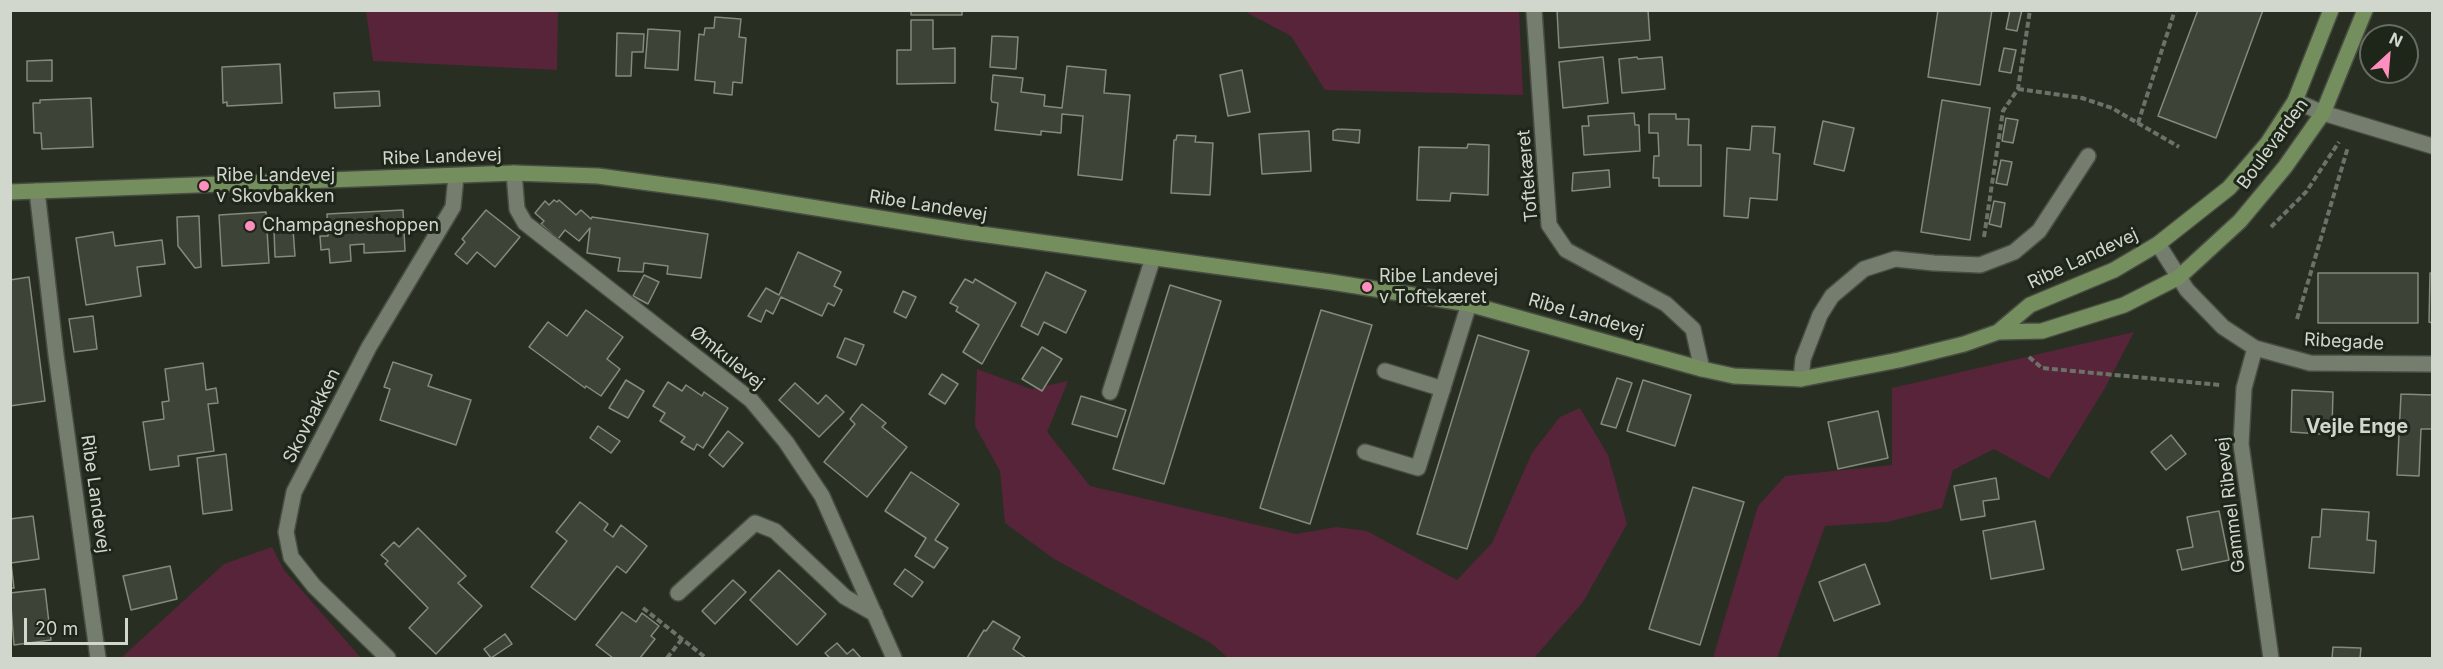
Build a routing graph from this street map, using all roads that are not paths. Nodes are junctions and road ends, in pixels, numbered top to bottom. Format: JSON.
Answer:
{"nodes":[{"id":1,"x":1534,"y":10,"type":"edge"},
{"id":2,"x":2331,"y":10,"type":"edge"},
{"id":3,"x":2365,"y":10,"type":"edge"},
{"id":4,"x":2295,"y":101,"type":"junction"},
{"id":5,"x":2323,"y":113,"type":"junction"},
{"id":6,"x":2433,"y":146,"type":"edge"},
{"id":7,"x":2088,"y":156,"type":"dead end"},
{"id":8,"x":514,"y":174,"type":"junction"},
{"id":9,"x":456,"y":176,"type":"junction"},
{"id":10,"x":37,"y":191,"type":"junction"},
{"id":11,"x":10,"y":192,"type":"edge"},
{"id":12,"x":2158,"y":244,"type":"junction"},
{"id":13,"x":1153,"y":258,"type":"junction"},
{"id":14,"x":2180,"y":277,"type":"junction"},
{"id":15,"x":1469,"y":304,"type":"junction"},
{"id":16,"x":1998,"y":332,"type":"junction"},
{"id":17,"x":2255,"y":348,"type":"junction"},
{"id":18,"x":2433,"y":364,"type":"edge"},
{"id":19,"x":1702,"y":369,"type":"junction"},
{"id":20,"x":1385,"y":371,"type":"dead end"},
{"id":21,"x":1802,"y":379,"type":"junction"},
{"id":22,"x":1443,"y":389,"type":"junction"},
{"id":23,"x":1110,"y":392,"type":"dead end"},
{"id":24,"x":1365,"y":452,"type":"dead end"},
{"id":25,"x":678,"y":593,"type":"dead end"},
{"id":26,"x":875,"y":614,"type":"junction"},
{"id":27,"x":98,"y":658,"type":"edge"},
{"id":28,"x":388,"y":658,"type":"edge"},
{"id":29,"x":894,"y":658,"type":"edge"},
{"id":30,"x":2271,"y":658,"type":"edge"}],
"edges":[{"from":1,"to":19,"type":"street","name":"Toftekæret"},
{"from":2,"to":4,"type":"main road","name":"Boulevarden"},
{"from":3,"to":5,"type":"main road","name":"Boulevarden"},
{"from":4,"to":5,"type":"street"},
{"from":4,"to":12,"type":"main road","name":"Boulevarden"},
{"from":5,"to":6,"type":"street"},
{"from":5,"to":14,"type":"main road","name":"Boulevarden"},
{"from":7,"to":21,"type":"street","name":"Ribe Landevej"},
{"from":8,"to":9,"type":"main road","name":"Ribe Landevej"},
{"from":8,"to":13,"type":"main road","name":"Ribe Landevej"},
{"from":8,"to":26,"type":"street","name":"Ømkulevej"},
{"from":9,"to":10,"type":"main road","name":"Ribe Landevej"},
{"from":9,"to":28,"type":"street","name":"Skovbakken"},
{"from":10,"to":11,"type":"main road","name":"Ribe Landevej"},
{"from":10,"to":27,"type":"street","name":"Ribe Landevej"},
{"from":12,"to":14,"type":"street","name":"Ribegade"},
{"from":12,"to":16,"type":"main road","name":"Ribe Landevej"},
{"from":13,"to":15,"type":"main road","name":"Ribe Landevej"},
{"from":13,"to":23,"type":"street"},
{"from":14,"to":16,"type":"main road","name":"Ribe Landevej"},
{"from":14,"to":17,"type":"street","name":"Ribegade"},
{"from":15,"to":19,"type":"main road","name":"Ribe Landevej"},
{"from":15,"to":22,"type":"street"},
{"from":16,"to":21,"type":"main road","name":"Ribe Landevej"},
{"from":17,"to":18,"type":"street","name":"Ribegade"},
{"from":17,"to":30,"type":"street","name":"Gammel Ribevej"},
{"from":19,"to":21,"type":"main road","name":"Ribe Landevej"},
{"from":20,"to":22,"type":"street"},
{"from":22,"to":24,"type":"street"},
{"from":25,"to":26,"type":"street"},
{"from":26,"to":29,"type":"street","name":"Ømkulevej"}]}
